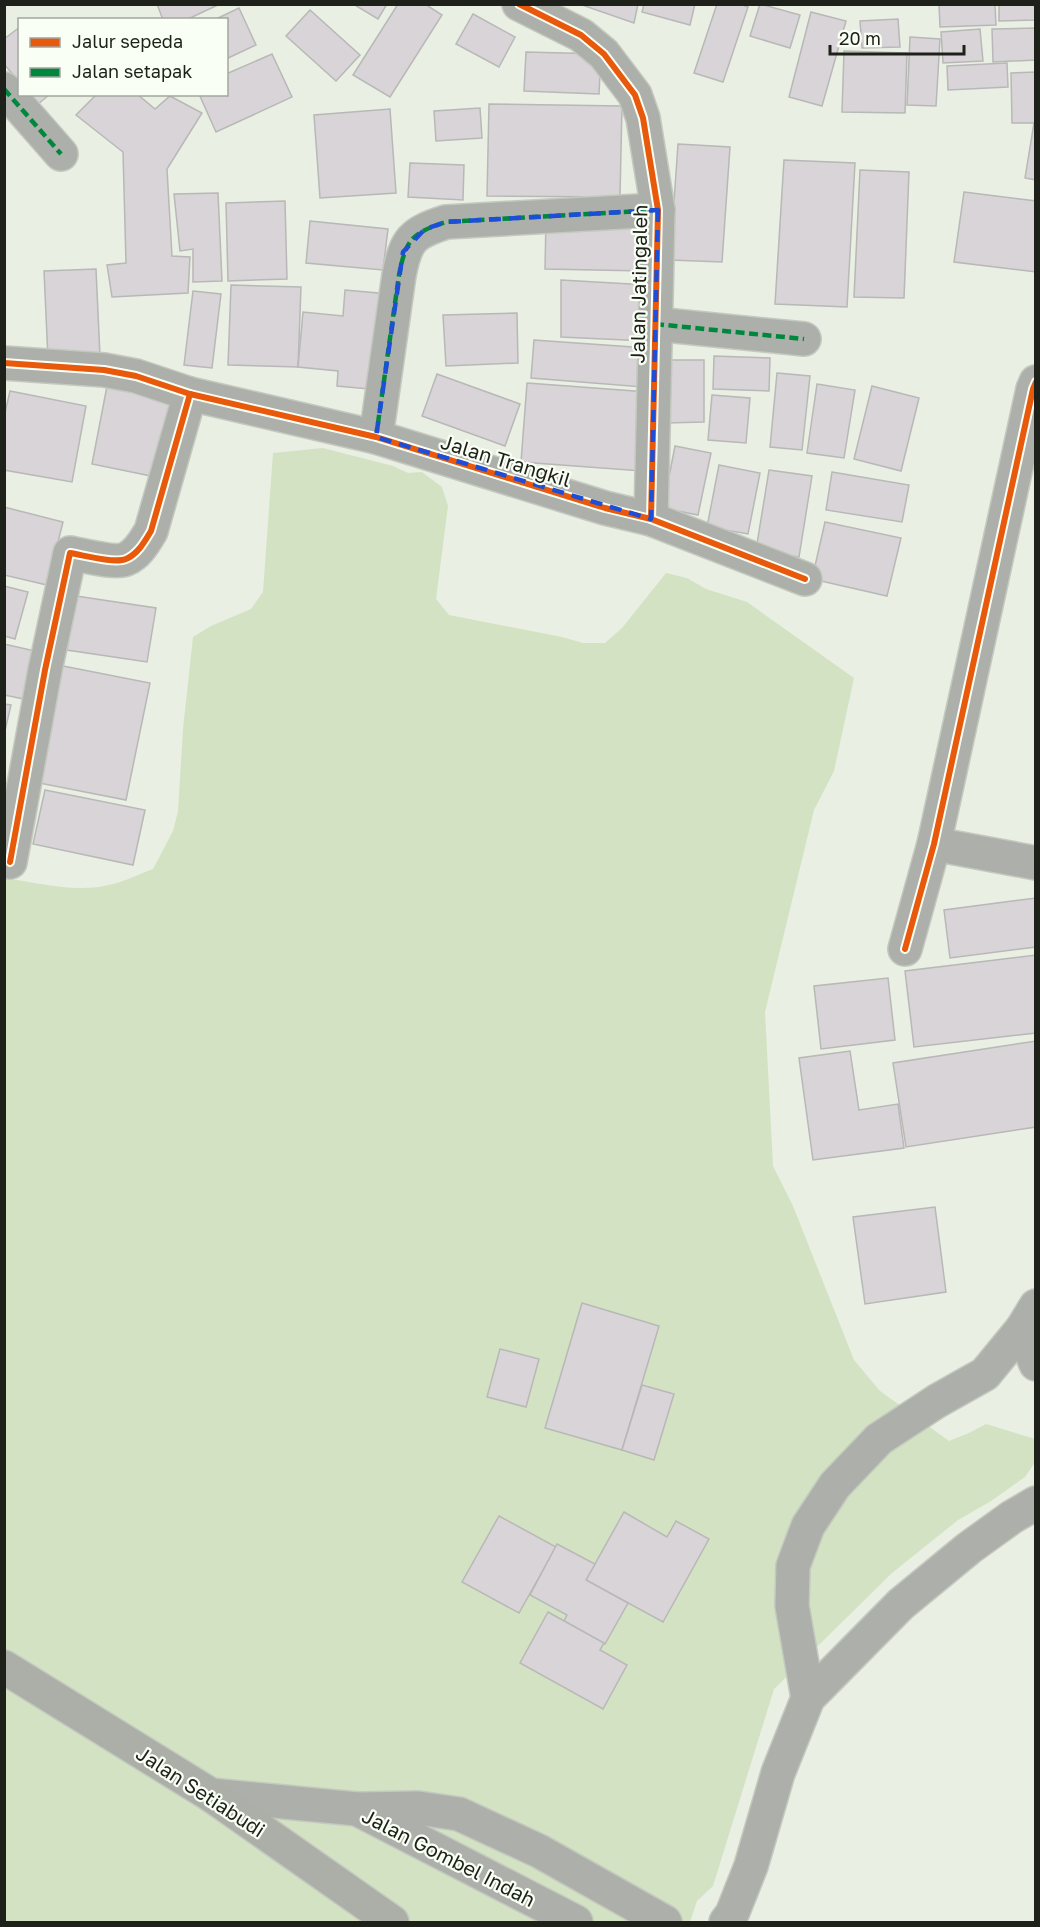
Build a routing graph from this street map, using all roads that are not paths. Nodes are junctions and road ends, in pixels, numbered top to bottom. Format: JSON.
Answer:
{"nodes":[{"id":1,"x":519,"y":4,"type":"edge"},
{"id":2,"x":4,"y":88,"type":"edge"},
{"id":3,"x":61,"y":154,"type":"dead end"},
{"id":4,"x":658,"y":210,"type":"junction"},
{"id":5,"x":655,"y":324,"type":"junction"},
{"id":6,"x":804,"y":339,"type":"dead end"},
{"id":7,"x":4,"y":363,"type":"edge"},
{"id":8,"x":1035,"y":382,"type":"edge"},
{"id":9,"x":190,"y":394,"type":"junction"},
{"id":10,"x":376,"y":437,"type":"junction"},
{"id":11,"x":651,"y":519,"type":"junction"},
{"id":12,"x":805,"y":579,"type":"dead end"},
{"id":13,"x":934,"y":844,"type":"junction"},
{"id":14,"x":10,"y":862,"type":"dead end"},
{"id":15,"x":1035,"y":863,"type":"edge"},
{"id":16,"x":905,"y":949,"type":"dead end"},
{"id":17,"x":1029,"y":1318,"type":"edge"},
{"id":18,"x":1035,"y":1364,"type":"edge"},
{"id":19,"x":1035,"y":1503,"type":"edge"},
{"id":20,"x":4,"y":1667,"type":"edge"},
{"id":21,"x":808,"y":1698,"type":"junction"},
{"id":22,"x":211,"y":1795,"type":"junction"},
{"id":23,"x":357,"y":1809,"type":"junction"},
{"id":24,"x":392,"y":1923,"type":"edge"},
{"id":25,"x":576,"y":1923,"type":"edge"},
{"id":26,"x":665,"y":1923,"type":"edge"},
{"id":27,"x":726,"y":1923,"type":"edge"}],
"edges":[{"from":1,"to":4,"type":"street","name":"Jalan Jatingaleh"},
{"from":2,"to":3,"type":"street"},
{"from":4,"to":5,"type":"street","name":"Jalan Jatingaleh"},
{"from":4,"to":10,"type":"street","name":"Jalan Jatingaleh"},
{"from":5,"to":6,"type":"street","name":"Jalan Jatingaleh"},
{"from":5,"to":11,"type":"street","name":"Jalan Jatingaleh"},
{"from":7,"to":9,"type":"street","name":"Jalan Trangkil"},
{"from":8,"to":13,"type":"street"},
{"from":9,"to":10,"type":"street","name":"Jalan Trangkil"},
{"from":9,"to":14,"type":"street"},
{"from":10,"to":11,"type":"street","name":"Jalan Trangkil"},
{"from":11,"to":12,"type":"street","name":"Jalan Trangkil"},
{"from":13,"to":15,"type":"street"},
{"from":13,"to":16,"type":"street"},
{"from":17,"to":18,"type":"street"},
{"from":17,"to":21,"type":"street"},
{"from":19,"to":21,"type":"street"},
{"from":20,"to":22,"type":"highway","name":"Jalan Setiabudi"},
{"from":21,"to":27,"type":"street"},
{"from":22,"to":23,"type":"street","name":"Jalan Gombel Indah"},
{"from":22,"to":24,"type":"highway","name":"Jalan Setiabudi"},
{"from":23,"to":25,"type":"street","name":"Jalan Gombel Indah"},
{"from":23,"to":26,"type":"street"}]}
